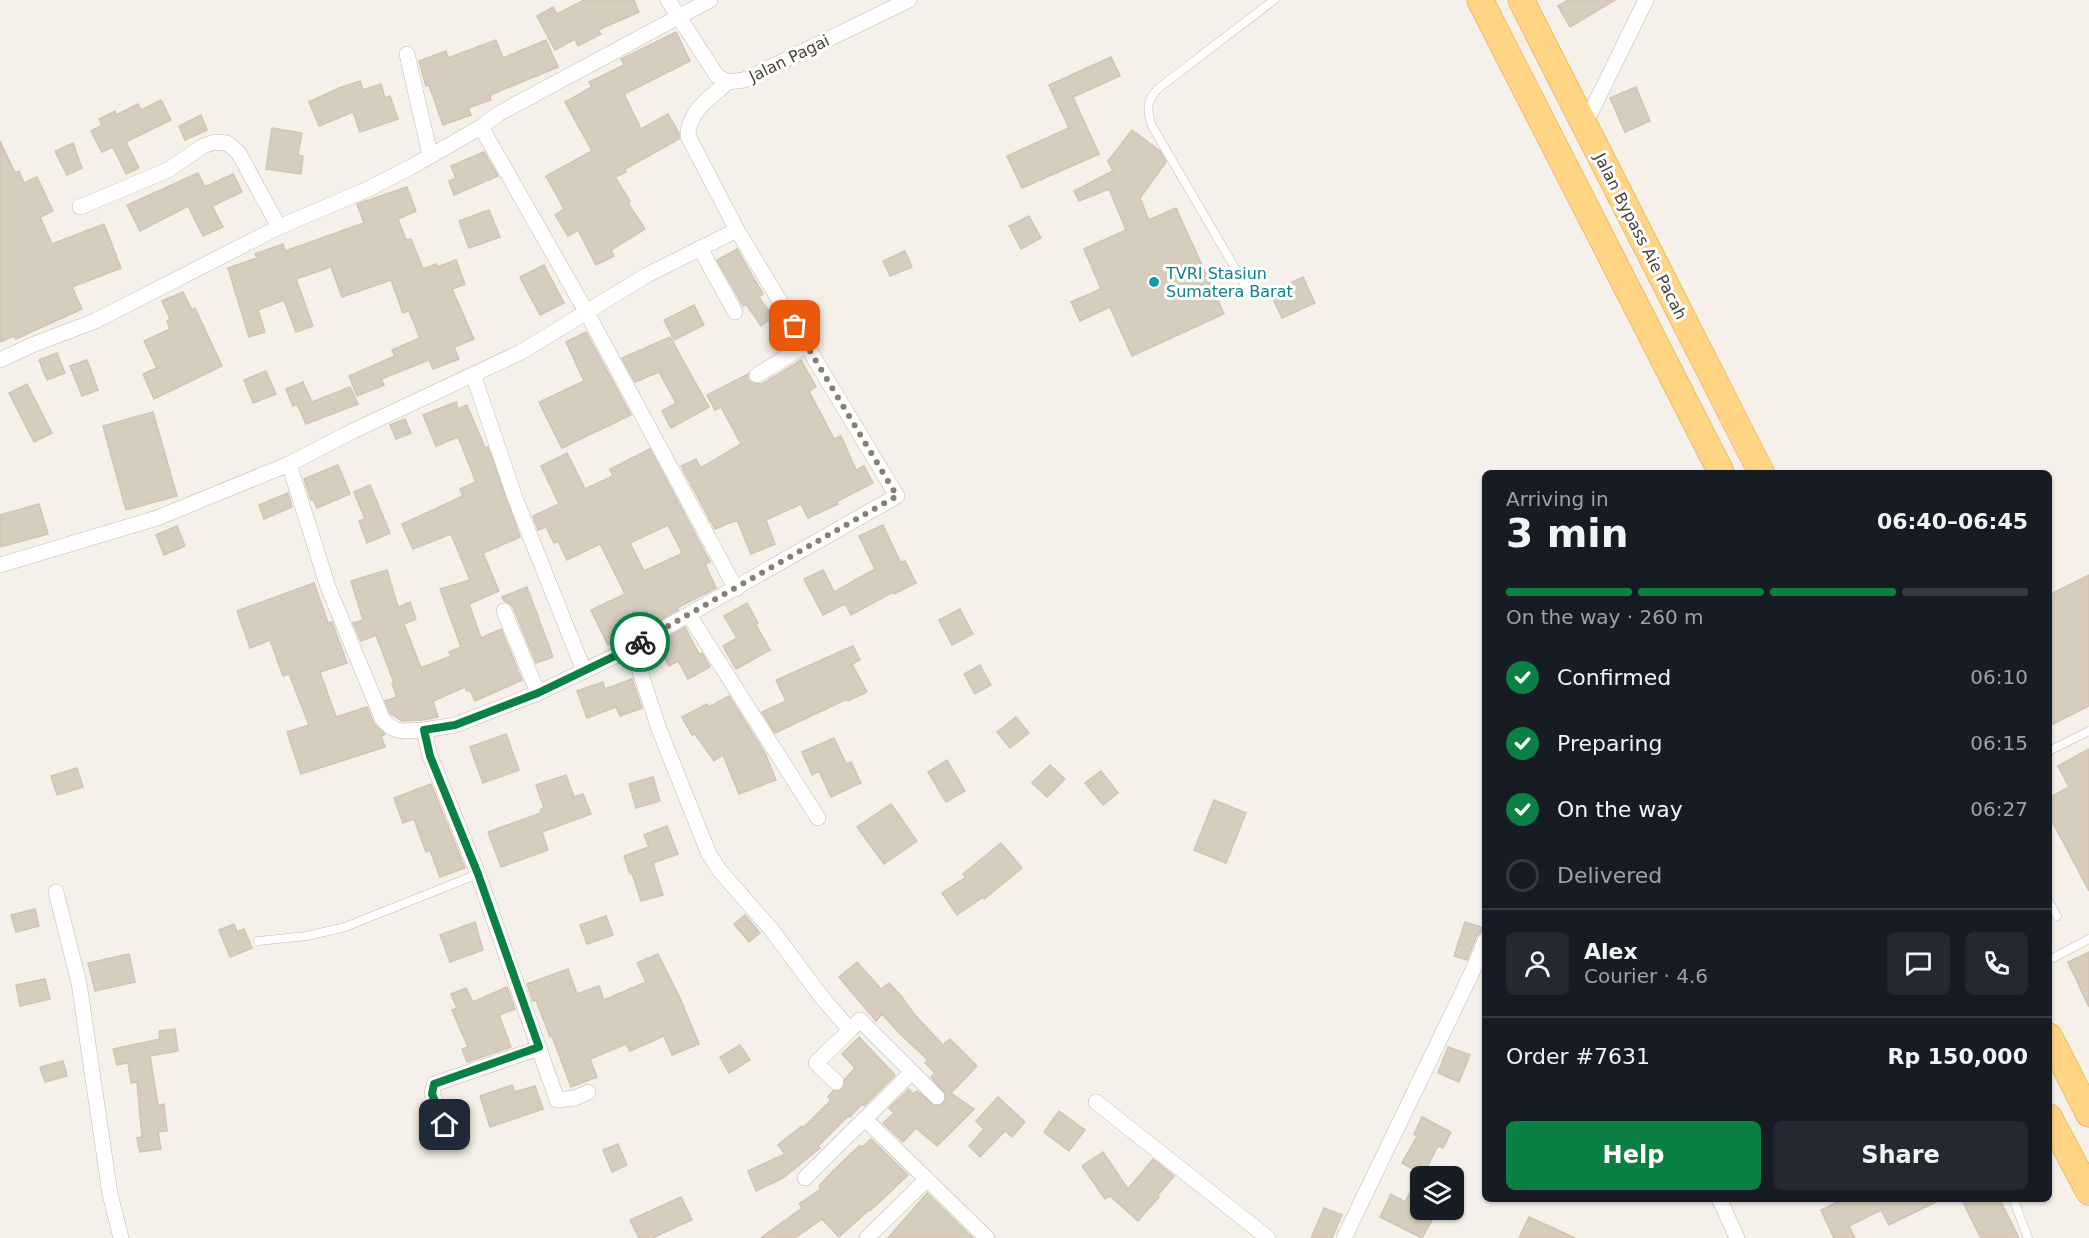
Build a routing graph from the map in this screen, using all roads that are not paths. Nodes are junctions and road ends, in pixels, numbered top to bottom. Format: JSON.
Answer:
{"nodes":[{"id":1,"x":668,"y":0,"type":"edge"},
{"id":2,"x":710,"y":0,"type":"edge"},
{"id":3,"x":909,"y":0,"type":"edge"},
{"id":4,"x":1274,"y":0,"type":"edge"},
{"id":5,"x":1480,"y":0,"type":"edge"},
{"id":6,"x":1521,"y":0,"type":"edge"},
{"id":7,"x":1646,"y":0,"type":"edge"},
{"id":8,"x":680,"y":15,"type":"junction"},
{"id":9,"x":407,"y":54,"type":"dead end"},
{"id":10,"x":728,"y":82,"type":"junction"},
{"id":11,"x":1584,"y":126,"type":"junction"},
{"id":12,"x":481,"y":127,"type":"junction"},
{"id":13,"x":430,"y":155,"type":"junction"},
{"id":14,"x":81,"y":207,"type":"dead end"},
{"id":15,"x":279,"y":227,"type":"junction"},
{"id":16,"x":737,"y":230,"type":"junction"},
{"id":17,"x":700,"y":248,"type":"junction"},
{"id":18,"x":1249,"y":292,"type":"dead end"},
{"id":19,"x":735,"y":312,"type":"dead end"},
{"id":20,"x":587,"y":313,"type":"junction"},
{"id":21,"x":806,"y":345,"type":"junction"},
{"id":22,"x":0,"y":360,"type":"edge"},
{"id":23,"x":474,"y":374,"type":"junction"},
{"id":24,"x":757,"y":375,"type":"dead end"},
{"id":25,"x":289,"y":464,"type":"junction"},
{"id":26,"x":1720,"y":470,"type":"edge"},
{"id":27,"x":1760,"y":470,"type":"edge"},
{"id":28,"x":0,"y":565,"type":"edge"},
{"id":29,"x":736,"y":589,"type":"junction"},
{"id":30,"x":504,"y":611,"type":"dead end"},
{"id":31,"x":689,"y":615,"type":"junction"},
{"id":32,"x":632,"y":647,"type":"junction"},
{"id":33,"x":584,"y":671,"type":"junction"},
{"id":34,"x":538,"y":693,"type":"junction"},
{"id":35,"x":424,"y":730,"type":"junction"},
{"id":36,"x":2089,"y":731,"type":"edge"},
{"id":37,"x":2052,"y":750,"type":"edge"},
{"id":38,"x":818,"y":818,"type":"dead end"},
{"id":39,"x":478,"y":874,"type":"junction"},
{"id":40,"x":56,"y":892,"type":"dead end"},
{"id":41,"x":2052,"y":908,"type":"edge"},
{"id":42,"x":2056,"y":916,"type":"dead end"},
{"id":43,"x":2089,"y":939,"type":"edge"},
{"id":44,"x":258,"y":941,"type":"dead end"},
{"id":45,"x":1482,"y":948,"type":"edge"},
{"id":46,"x":2052,"y":958,"type":"edge"},
{"id":47,"x":850,"y":1030,"type":"junction"},
{"id":48,"x":2052,"y":1042,"type":"edge"},
{"id":49,"x":539,"y":1047,"type":"junction"},
{"id":50,"x":912,"y":1072,"type":"junction"},
{"id":51,"x":836,"y":1082,"type":"dead end"},
{"id":52,"x":588,"y":1092,"type":"dead end"},
{"id":53,"x":937,"y":1097,"type":"dead end"},
{"id":54,"x":1096,"y":1102,"type":"dead end"},
{"id":55,"x":2089,"y":1114,"type":"edge"},
{"id":56,"x":866,"y":1119,"type":"junction"},
{"id":57,"x":445,"y":1125,"type":"dead end"},
{"id":58,"x":2052,"y":1125,"type":"edge"},
{"id":59,"x":805,"y":1178,"type":"dead end"},
{"id":60,"x":927,"y":1179,"type":"junction"},
{"id":61,"x":2089,"y":1192,"type":"edge"},
{"id":62,"x":1721,"y":1202,"type":"edge"},
{"id":63,"x":2014,"y":1202,"type":"edge"},
{"id":64,"x":121,"y":1238,"type":"edge"},
{"id":65,"x":867,"y":1238,"type":"edge"},
{"id":66,"x":986,"y":1238,"type":"edge"},
{"id":67,"x":1268,"y":1238,"type":"edge"},
{"id":68,"x":1344,"y":1238,"type":"edge"},
{"id":69,"x":1737,"y":1238,"type":"edge"},
{"id":70,"x":2028,"y":1238,"type":"edge"}],
"edges":[{"from":1,"to":8,"type":"street","name":"Jalan Pagai"},
{"from":2,"to":8,"type":"street"},
{"from":3,"to":10,"type":"street","name":"Jalan Pagai"},
{"from":4,"to":18,"type":"lane"},
{"from":5,"to":26,"type":"highway"},
{"from":6,"to":11,"type":"highway","name":"Jalan Bypass Aie Pacah"},
{"from":7,"to":11,"type":"street"},
{"from":8,"to":10,"type":"street","name":"Jalan Pagai"},
{"from":8,"to":12,"type":"street"},
{"from":9,"to":13,"type":"street"},
{"from":10,"to":16,"type":"street"},
{"from":11,"to":27,"type":"highway","name":"Jalan Bypass Aie Pacah"},
{"from":12,"to":13,"type":"street"},
{"from":12,"to":20,"type":"street"},
{"from":13,"to":15,"type":"street"},
{"from":14,"to":15,"type":"street"},
{"from":15,"to":22,"type":"street"},
{"from":16,"to":17,"type":"street"},
{"from":16,"to":21,"type":"street"},
{"from":17,"to":19,"type":"street"},
{"from":17,"to":20,"type":"street"},
{"from":20,"to":23,"type":"street"},
{"from":20,"to":29,"type":"street"},
{"from":21,"to":24,"type":"street"},
{"from":21,"to":29,"type":"street"},
{"from":23,"to":25,"type":"street"},
{"from":23,"to":33,"type":"street"},
{"from":25,"to":28,"type":"street"},
{"from":25,"to":35,"type":"street"},
{"from":29,"to":31,"type":"street"},
{"from":30,"to":34,"type":"street"},
{"from":31,"to":32,"type":"street"},
{"from":31,"to":38,"type":"street"},
{"from":32,"to":33,"type":"street"},
{"from":32,"to":47,"type":"street"},
{"from":33,"to":34,"type":"street"},
{"from":34,"to":35,"type":"street"},
{"from":35,"to":39,"type":"street"},
{"from":36,"to":37,"type":"lane"},
{"from":39,"to":44,"type":"lane"},
{"from":39,"to":49,"type":"street"},
{"from":40,"to":64,"type":"street"},
{"from":41,"to":42,"type":"lane"},
{"from":43,"to":46,"type":"lane"},
{"from":45,"to":68,"type":"street"},
{"from":47,"to":50,"type":"street"},
{"from":47,"to":51,"type":"street"},
{"from":48,"to":55,"type":"highway"},
{"from":49,"to":52,"type":"street"},
{"from":49,"to":57,"type":"street"},
{"from":50,"to":53,"type":"street"},
{"from":50,"to":56,"type":"street"},
{"from":54,"to":67,"type":"street"},
{"from":56,"to":59,"type":"street"},
{"from":56,"to":60,"type":"street"},
{"from":58,"to":61,"type":"highway"},
{"from":60,"to":65,"type":"street"},
{"from":60,"to":66,"type":"street"},
{"from":62,"to":69,"type":"street"},
{"from":63,"to":70,"type":"lane"}]}
